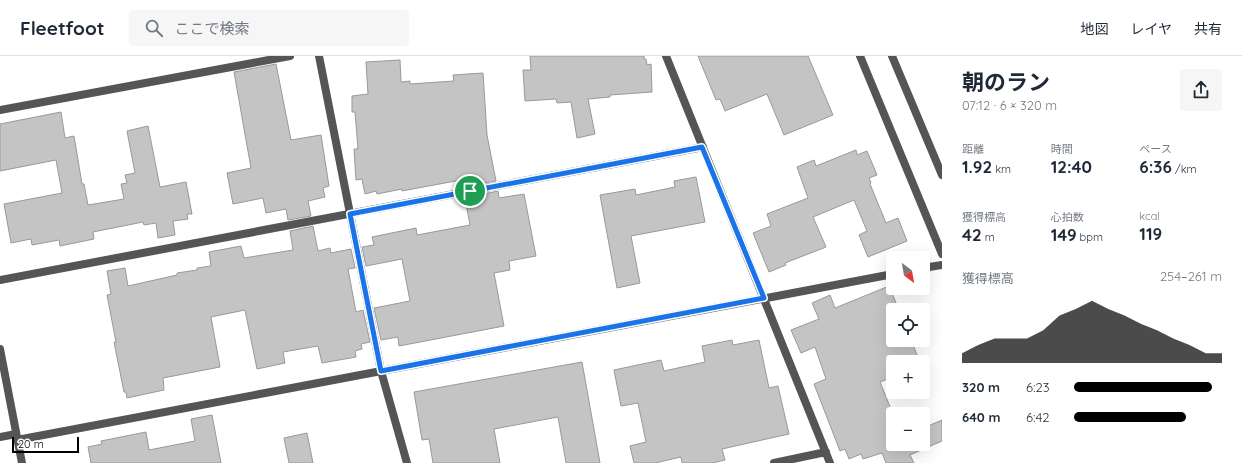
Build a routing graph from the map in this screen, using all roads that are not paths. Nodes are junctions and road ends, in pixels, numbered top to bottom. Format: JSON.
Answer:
{"nodes":[{"id":1,"x":290,"y":56,"type":"edge"},
{"id":2,"x":319,"y":56,"type":"edge"},
{"id":3,"x":666,"y":56,"type":"edge"},
{"id":4,"x":860,"y":56,"type":"edge"},
{"id":5,"x":892,"y":56,"type":"edge"},
{"id":6,"x":0,"y":110,"type":"edge"},
{"id":7,"x":702,"y":147,"type":"junction"},
{"id":8,"x":942,"y":175,"type":"edge"},
{"id":9,"x":350,"y":214,"type":"junction"},
{"id":10,"x":942,"y":254,"type":"edge"},
{"id":11,"x":942,"y":265,"type":"edge"},
{"id":12,"x":930,"y":267,"type":"edge"},
{"id":13,"x":886,"y":275,"type":"edge"},
{"id":14,"x":0,"y":280,"type":"edge"},
{"id":15,"x":764,"y":298,"type":"junction"},
{"id":16,"x":0,"y":349,"type":"edge"},
{"id":17,"x":381,"y":371,"type":"junction"},
{"id":18,"x":17,"y":437,"type":"junction"},
{"id":19,"x":0,"y":438,"type":"edge"},
{"id":20,"x":826,"y":452,"type":"junction"},
{"id":21,"x":22,"y":463,"type":"edge"},
{"id":22,"x":407,"y":463,"type":"edge"},
{"id":23,"x":774,"y":463,"type":"edge"},
{"id":24,"x":830,"y":463,"type":"edge"}],
"edges":[{"from":1,"to":6,"type":"street"},
{"from":2,"to":9,"type":"street"},
{"from":3,"to":7,"type":"street"},
{"from":4,"to":10,"type":"street"},
{"from":5,"to":8,"type":"street"},
{"from":7,"to":9,"type":"street"},
{"from":7,"to":15,"type":"street"},
{"from":9,"to":14,"type":"street"},
{"from":9,"to":17,"type":"street"},
{"from":11,"to":12,"type":"street"},
{"from":13,"to":15,"type":"street"},
{"from":15,"to":17,"type":"street"},
{"from":15,"to":20,"type":"street"},
{"from":16,"to":18,"type":"street"},
{"from":17,"to":18,"type":"street"},
{"from":17,"to":22,"type":"street"},
{"from":18,"to":19,"type":"street"},
{"from":18,"to":21,"type":"street"},
{"from":20,"to":23,"type":"street"},
{"from":20,"to":24,"type":"street"}]}
